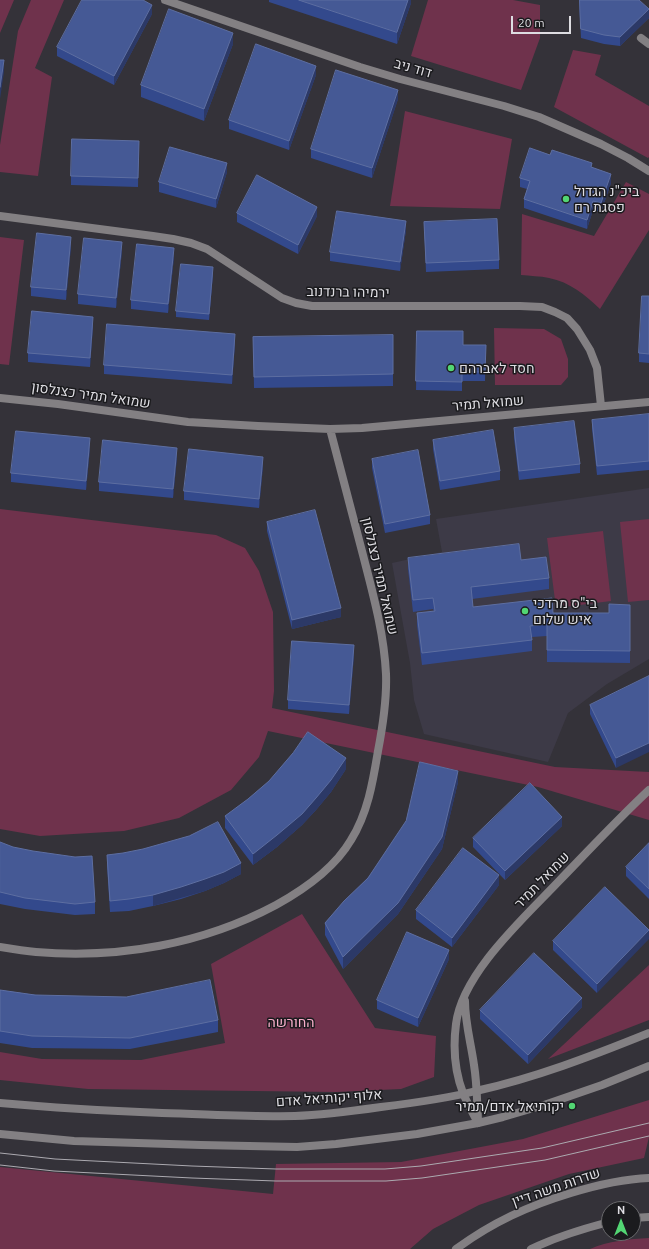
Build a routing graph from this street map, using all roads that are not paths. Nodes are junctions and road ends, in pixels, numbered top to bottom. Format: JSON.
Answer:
{"nodes":[{"id":1,"x":164,"y":0,"type":"edge"},
{"id":2,"x":641,"y":38,"type":"dead end"},
{"id":3,"x":649,"y":44,"type":"edge"},
{"id":4,"x":649,"y":171,"type":"edge"},
{"id":5,"x":0,"y":216,"type":"edge"},
{"id":6,"x":0,"y":398,"type":"edge"},
{"id":7,"x":649,"y":402,"type":"edge"},
{"id":8,"x":601,"y":406,"type":"junction"},
{"id":9,"x":333,"y":431,"type":"junction"},
{"id":10,"x":649,"y":790,"type":"edge"},
{"id":11,"x":0,"y":947,"type":"edge"},
{"id":12,"x":465,"y":996,"type":"junction"},
{"id":13,"x":649,"y":1033,"type":"edge"},
{"id":14,"x":649,"y":1066,"type":"edge"},
{"id":15,"x":477,"y":1091,"type":"junction"},
{"id":16,"x":463,"y":1094,"type":"junction"},
{"id":17,"x":0,"y":1103,"type":"edge"},
{"id":18,"x":478,"y":1123,"type":"junction"},
{"id":19,"x":0,"y":1134,"type":"edge"},
{"id":20,"x":649,"y":1178,"type":"edge"},
{"id":21,"x":601,"y":1224,"type":"edge"},
{"id":22,"x":456,"y":1249,"type":"edge"},
{"id":23,"x":530,"y":1249,"type":"edge"}],
"edges":[{"from":1,"to":4,"type":"street","name":"דוד ניב"},
{"from":2,"to":3,"type":"street"},
{"from":5,"to":8,"type":"street","name":"ירמיהו ברנדנוב"},
{"from":6,"to":9,"type":"street","name":"שמואל תמיר כצנלסון"},
{"from":7,"to":8,"type":"street","name":"שמואל תמיר"},
{"from":8,"to":9,"type":"street","name":"שמואל תמיר"},
{"from":9,"to":11,"type":"street","name":"שמואל תמיר כצנלסון"},
{"from":10,"to":12,"type":"street","name":"שמואל תמיר"},
{"from":12,"to":15,"type":"street","name":"שמואל תמיר"},
{"from":12,"to":16,"type":"street","name":"שמואל תמיר"},
{"from":13,"to":15,"type":"street","name":"אלוף יקותיאל אדם"},
{"from":14,"to":18,"type":"street"},
{"from":15,"to":16,"type":"street","name":"אלוף יקותיאל אדם"},
{"from":15,"to":18,"type":"street","name":"שמואל תמיר"},
{"from":16,"to":17,"type":"street","name":"אלוף יקותיאל אדם"},
{"from":16,"to":18,"type":"street","name":"שמואל תמיר"},
{"from":18,"to":19,"type":"street"},
{"from":20,"to":22,"type":"street","name":"שדרות משה דיין"},
{"from":21,"to":23,"type":"street"}]}
